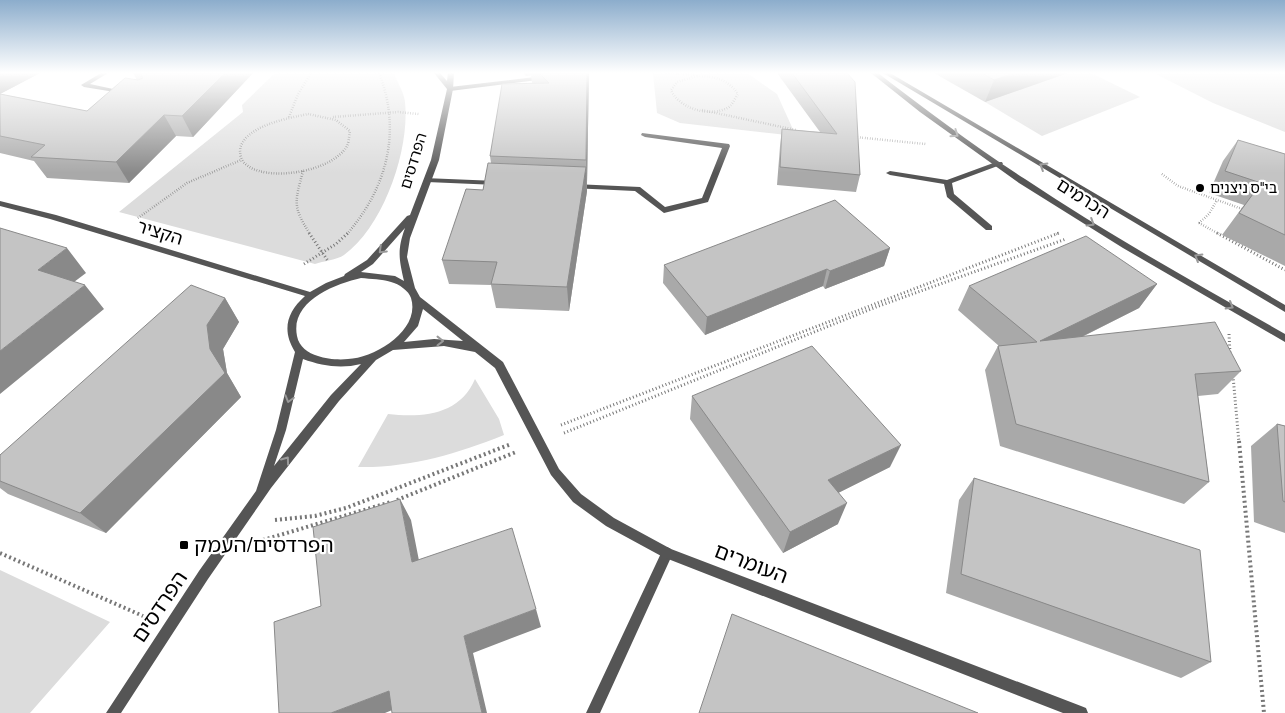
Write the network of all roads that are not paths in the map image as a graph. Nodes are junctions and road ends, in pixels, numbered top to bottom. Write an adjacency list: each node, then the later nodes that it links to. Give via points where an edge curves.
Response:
1 (446, 106): 7 (street, הפרדסים)
2 (915, 106): 5 (street, הכרמים, one-way to 5)
3 (942, 106): 18 (street, הכרמים, one-way to 3)
4 (645, 135): 10 (street, via 726,146 705,200 664,210 637,189)
5 (999, 164): 8 (street); 19 (street, הכרמים, one-way to 19, via 1089,222)
6 (890, 173): 8 (street)
7 (427, 180): 9 (street); 12 (street, הפרדסים)
8 (948, 182): 13 (street, via 950,195)
9 (507, 183)
10 (567, 186)
11 (0, 204): 16 (street, הקציר)
12 (414, 213): 14 (street, הפרדסים, one-way to 14, via 370,262); 15 (street, הפרדסים, via 403,258)
13 (989, 228)
14 (341, 280): 15 (street, via 381,275); 16 (street)
15 (410, 288): 17 (street)
16 (311, 295): 21 (street, via 298,309 291,325 292,340)
17 (418, 300): 20 (street, via 415,324); 22 (street, העומרים)
18 (1285, 309)
19 (1285, 338)
20 (394, 347): 22 (street, העומרים, one-way to 22, via 436,341 457,342); 23 (street)
21 (300, 351): 23 (street, via 331,364); 24 (street, הפרדסים, one-way to 24, via 283,421)
22 (485, 352): 25 (street, העומרים, via 498,365 555,472 577,498 610,522)
23 (372, 358): 24 (street, הפרדסים, one-way to 23, via 320,415)
24 (257, 499): 26 (street, הפרדסים)
25 (667, 553): 27 (street); 28 (street, העומרים)
26 (113, 713)
27 (594, 713)
28 (1081, 713)

